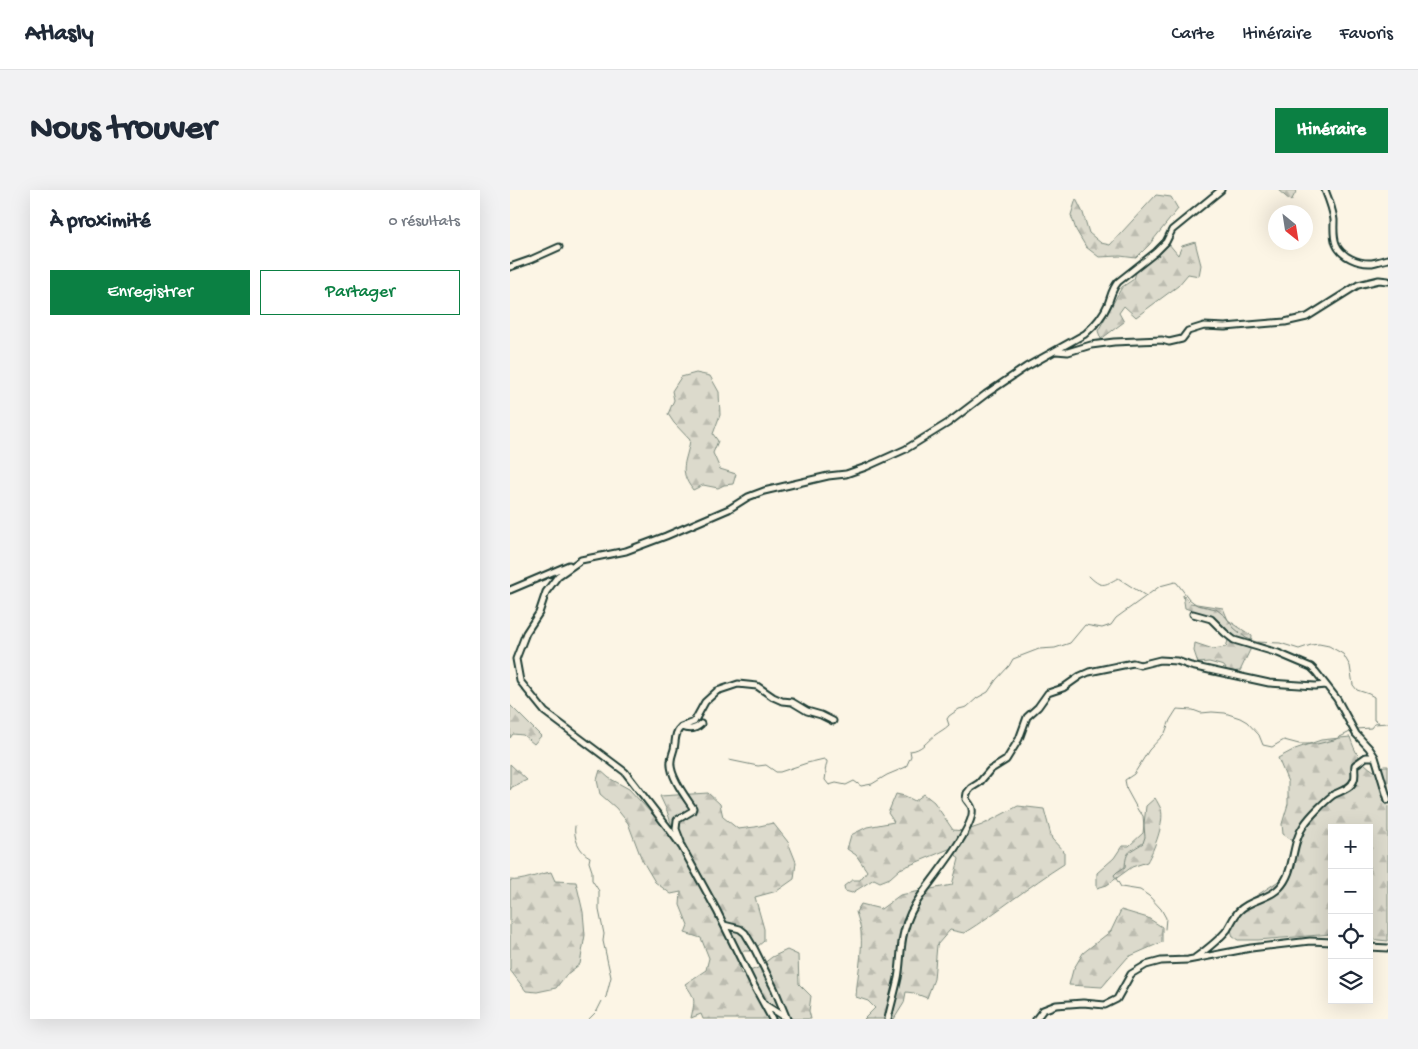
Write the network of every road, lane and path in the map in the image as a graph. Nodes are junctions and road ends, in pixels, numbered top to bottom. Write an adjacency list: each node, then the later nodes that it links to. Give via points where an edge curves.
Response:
1 (1221, 190): 7 (street, via 1172,230 1156,252 1118,282 1107,306 1085,334)
2 (1325, 190): 4 (street, via 1334,220 1336,245 1342,254 1363,262)
3 (559, 247): 5 (street)
4 (1388, 259)
5 (510, 267)
6 (1388, 281): 7 (street, via 1358,285 1307,317 1285,322 1204,326 1188,330 1182,338 1169,342 1114,342 1068,352)
7 (1054, 351): 8 (street, via 906,449 866,467 764,491 666,536 626,551)
8 (581, 560): 9 (street); 17 (street, via 558,576 546,592 516,659 520,681 545,712 625,772)
9 (510, 590)
10 (1193, 614): 11 (street, via 1211,618 1234,640 1311,667)
11 (1326, 685): 15 (street, via 1337,698 1356,734); 28 (street, via 1269,683 1177,661 1160,660 1089,672 1048,693 1027,717 1006,760 990,770 967,793 972,815 966,832 908,918)
12 (833, 721): 14 (street, via 792,702 773,698 757,686 738,684 720,689 704,702 694,722)
13 (701, 724): 14 (street, via 690,729)
14 (681, 727): 17 (street, via 670,762 678,786 692,808 677,820 676,829)
15 (1375, 757): 16 (street); 22 (street, via 1366,757 1355,765 1354,780 1350,785 1332,796 1302,827 1296,838 1288,874 1280,888 1239,911 1226,932)
16 (1388, 800)
17 (682, 847): 18 (street)
18 (724, 925): 23 (street, via 745,933); 24 (street)
19 (1328, 942): 22 (street, via 1251,948)
20 (1373, 947): 21 (street)
21 (1388, 948)
22 (1193, 960): 29 (street, via 1146,965 1131,974 1117,999 1105,1005 1056,1005 1043,1010)
23 (779, 1002): 25 (street); 27 (street)
24 (763, 1004): 25 (street); 26 (street)
25 (774, 1010): 26 (street); 27 (street)
26 (771, 1018)
27 (787, 1019)
28 (888, 1019)
29 (1036, 1019)

